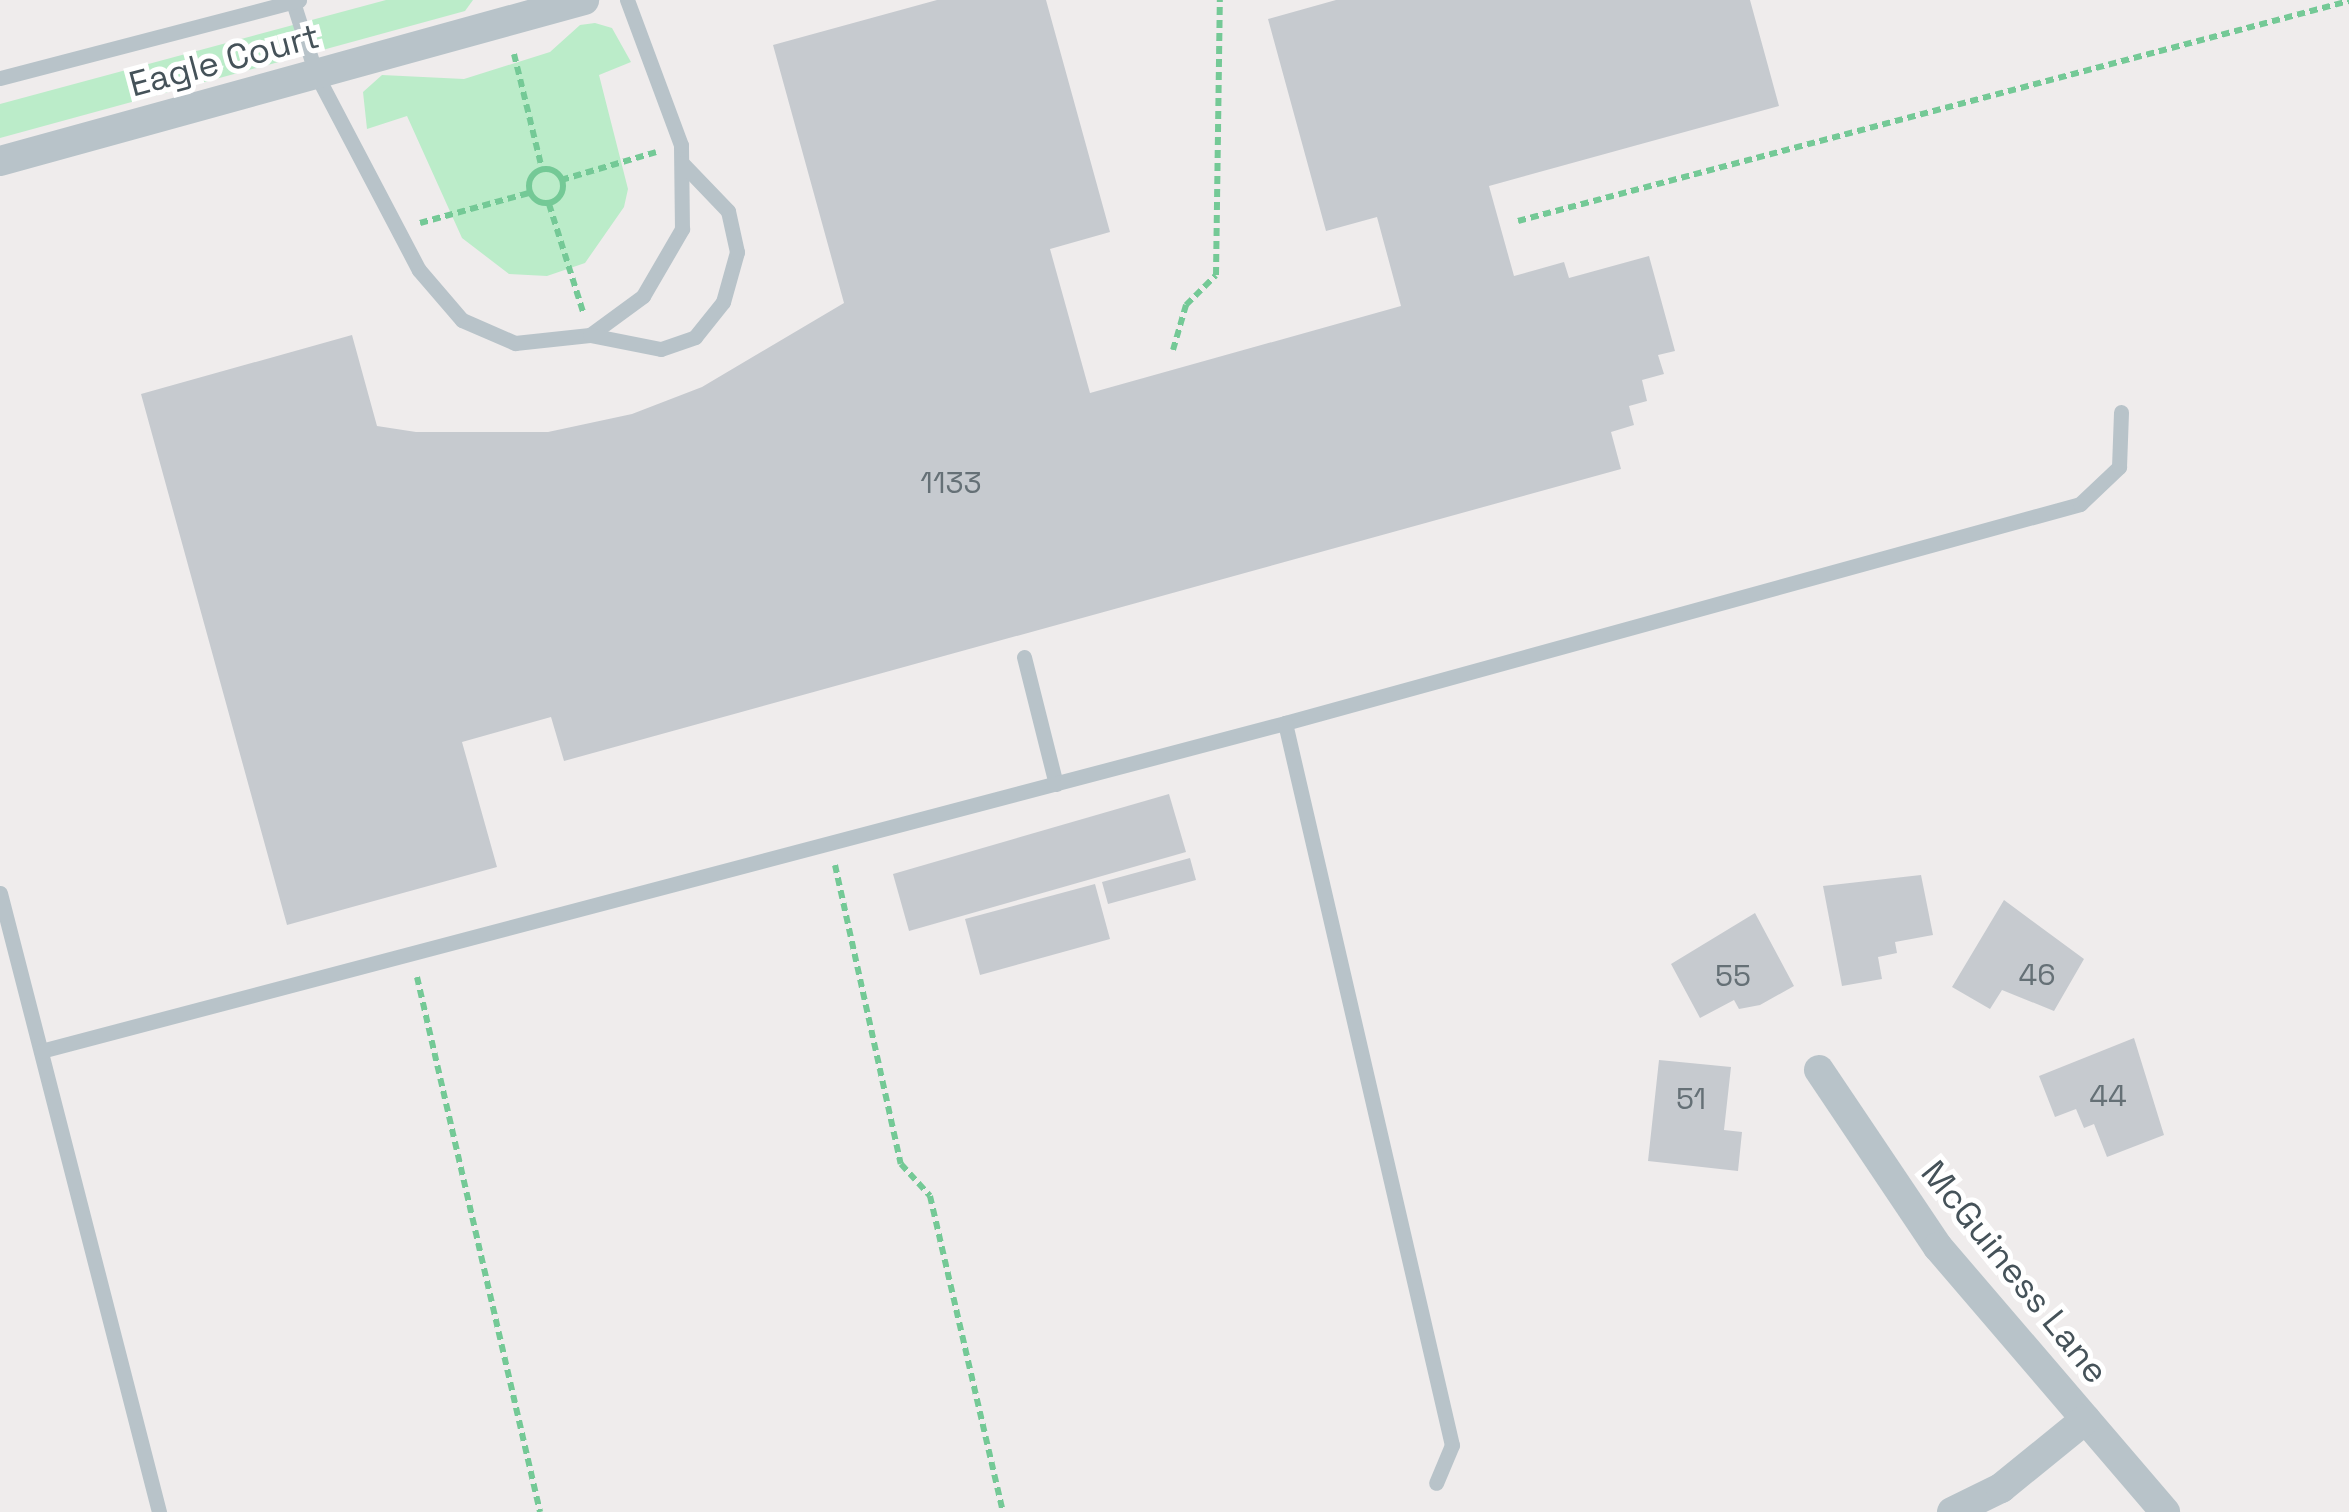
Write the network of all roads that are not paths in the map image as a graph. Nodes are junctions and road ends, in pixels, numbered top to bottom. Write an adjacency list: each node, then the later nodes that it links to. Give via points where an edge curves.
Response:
1 (584, 0): 4 (street, Eagle Court)
2 (628, 0): 7 (lane, via 682,145)
3 (296, 1): 4 (lane); 5 (lane)
4 (316, 74): 6 (street, Eagle Court); 8 (lane, via 394,230 462,320 516,344)
5 (0, 78)
6 (0, 160)
7 (682, 163): 8 (lane, via 682,229 643,296); 8 (lane, via 728,211 736,252 722,302 696,337 662,349)
8 (590, 335)
9 (2121, 412): 11 (lane, via 2119,467 2080,504)
10 (1024, 656): 12 (lane)
11 (1285, 724): 12 (lane); 17 (lane, via 1452,1446)
12 (1056, 784): 14 (lane)
13 (0, 892): 14 (lane)
14 (41, 1052): 18 (lane)
15 (1819, 1070): 16 (street, McGuiness Lane, via 1938,1247)
16 (2086, 1419): 19 (street, via 2002,1488); 20 (street, McGuiness Lane)
17 (1436, 1483)
18 (159, 1512)
19 (1952, 1512)
20 (2165, 1512)

